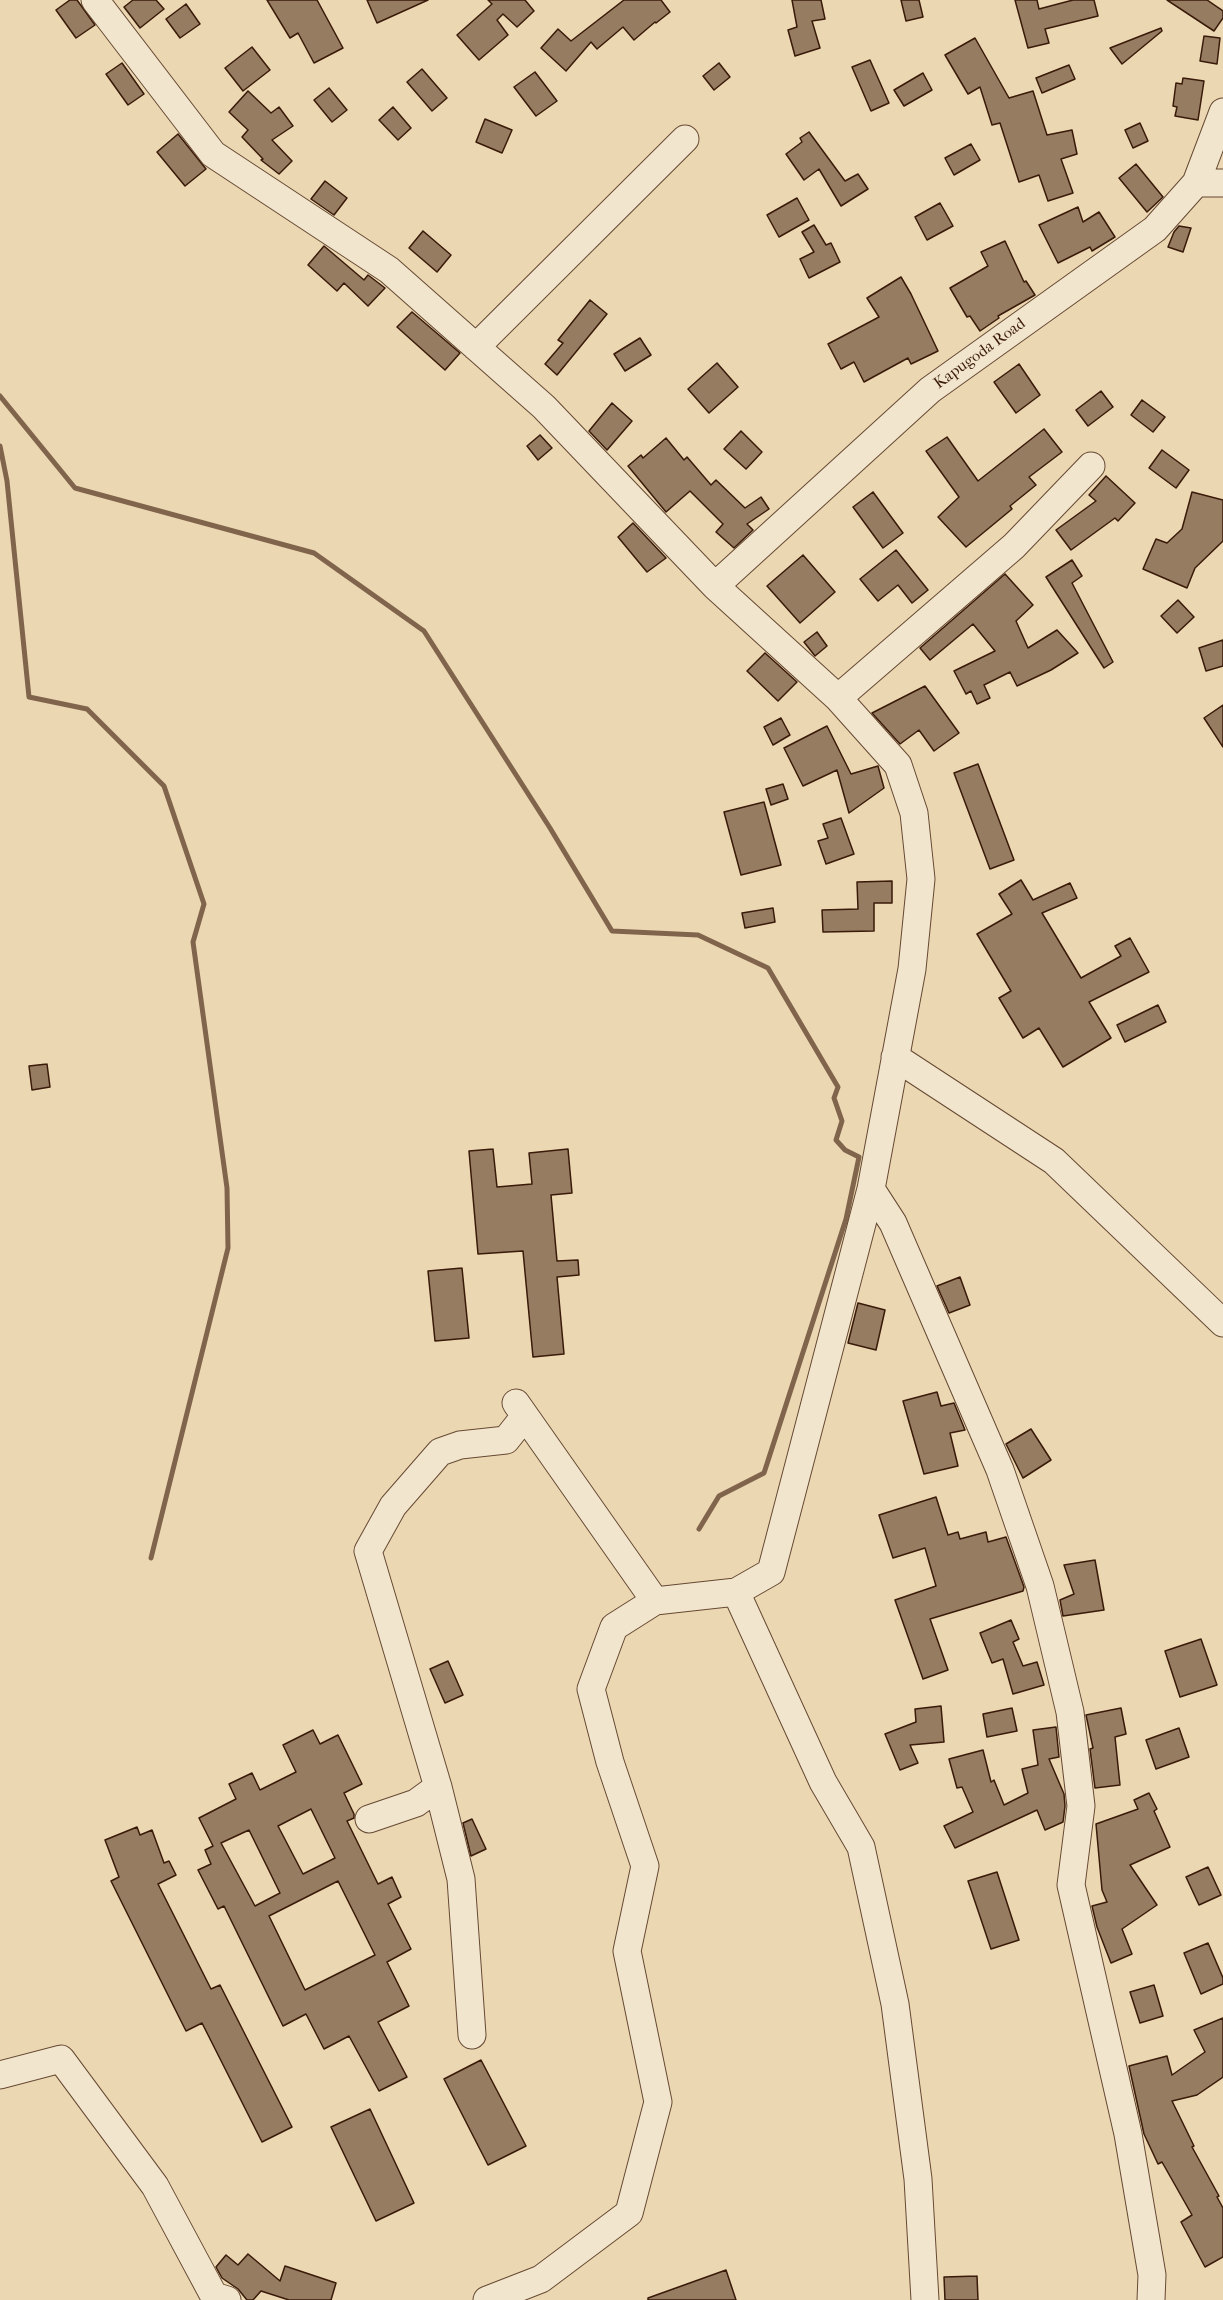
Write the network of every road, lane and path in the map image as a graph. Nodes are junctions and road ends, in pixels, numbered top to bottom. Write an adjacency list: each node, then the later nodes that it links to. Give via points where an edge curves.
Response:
1 (95, 0): 6 (street, via 213,154 389,270)
2 (1223, 112): 4 (street, Kapugoda Road)
3 (685, 139): 6 (street)
4 (1196, 183): 5 (street); 8 (street, Kapugoda Road, via 1155,229 930,390)
5 (1223, 183)
6 (476, 347): 8 (street, via 544,407)
7 (1091, 466): 9 (street, via 1014,546)
8 (715, 586): 9 (street)
9 (838, 698): 10 (street, via 898,765 914,813 921,879 912,969)
10 (895, 1057): 11 (street); 12 (street, via 1054,1161)
11 (871, 1189): 13 (street, via 771,1572); 23 (street, via 892,1222 1000,1470 1040,1586 1070,1712 1081,1806 1071,1885 1128,2134 1152,2275)
12 (1223, 1323)
13 (736, 1592): 14 (street); 22 (street, via 823,1782 861,1846 895,2004 918,2178)
14 (655, 1601): 15 (street, via 520,1409 507,1440 460,1445 440,1452 393,1506 368,1551); 19 (street, via 614,1627 591,1689 610,1762 645,1866 627,1951 658,2102 628,2212)
15 (438, 1787): 16 (street, via 416,1803); 17 (street, via 461,1879)
16 (369, 1819)
17 (472, 2036)
18 (0, 2075): 20 (street, via 61,2060 155,2186 214,2296)
19 (542, 2290): 21 (street)
20 (227, 2300)
21 (488, 2300)
22 (925, 2300)
23 (1151, 2300)

